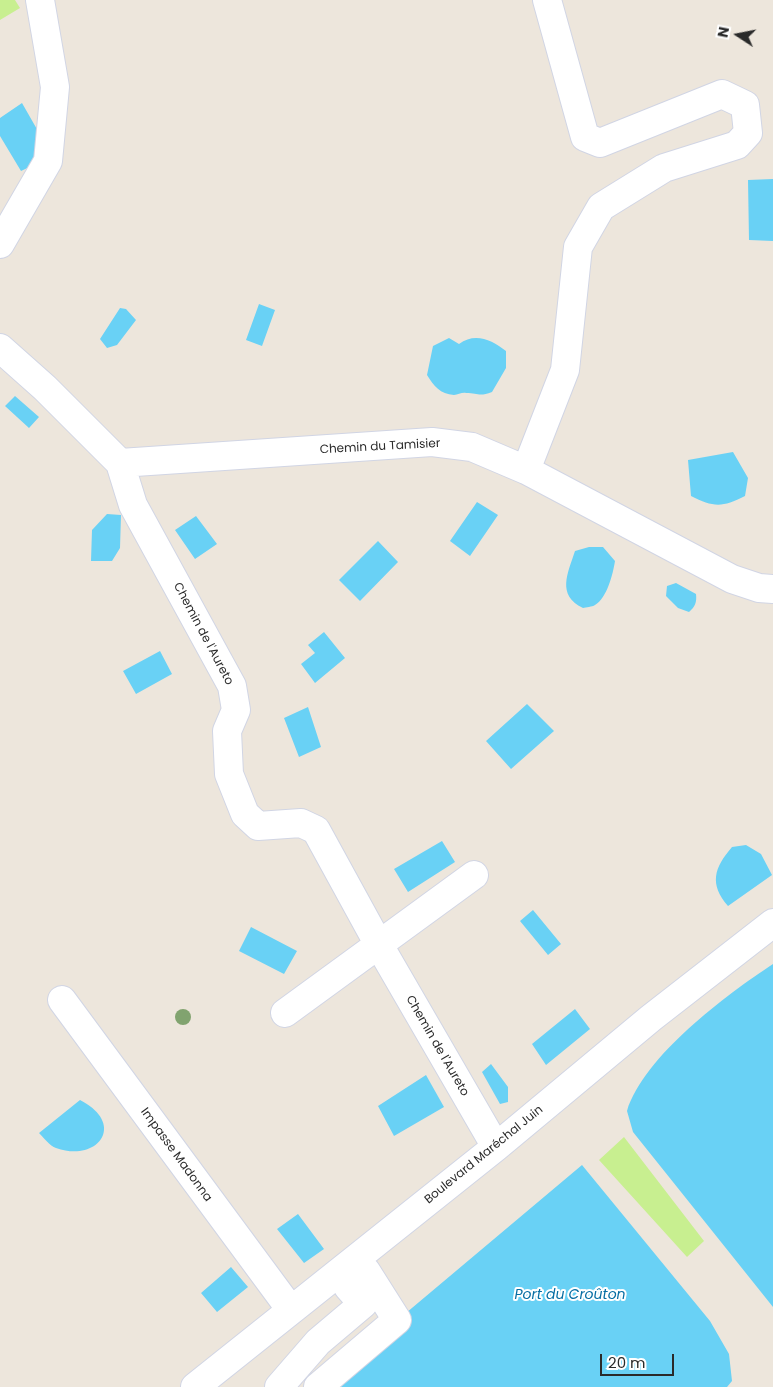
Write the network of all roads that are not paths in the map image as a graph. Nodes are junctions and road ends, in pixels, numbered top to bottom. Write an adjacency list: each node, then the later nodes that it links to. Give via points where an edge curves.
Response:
1 (40, 0): 3 (street, via 55,87 48,161)
2 (547, 0): 6 (street, via 585,137 600,143 722,94 746,104 748,133 737,145 664,168 601,207 578,248 565,370)
3 (0, 244)
4 (0, 348): 5 (street)
5 (120, 463): 6 (street, Chemin du Tamisier, via 432,442 472,447); 10 (street, Chemin de l'Aureto, via 133,505 232,686 236,710 227,732 229,774 244,814 258,826 302,824 316,830)
6 (526, 470): 7 (street, Chemin du Tamisier, via 732,579 758,588)
7 (773, 589)
8 (474, 875): 10 (street)
9 (773, 923): 13 (street, Boulevard Maréchal Juin, via 658,1012)
10 (379, 945): 12 (street); 13 (street, Chemin de l'Aureto)
11 (62, 1000): 14 (street, Impasse Madonna)
12 (285, 1014)
13 (496, 1147): 14 (street, Boulevard Maréchal Juin)
14 (291, 1310): 15 (street, Boulevard Maréchal Juin)
15 (195, 1387)
16 (279, 1387): 17 (street, via 318,1342 363,1304 348,1287 366,1271 397,1320)
17 (318, 1387)

